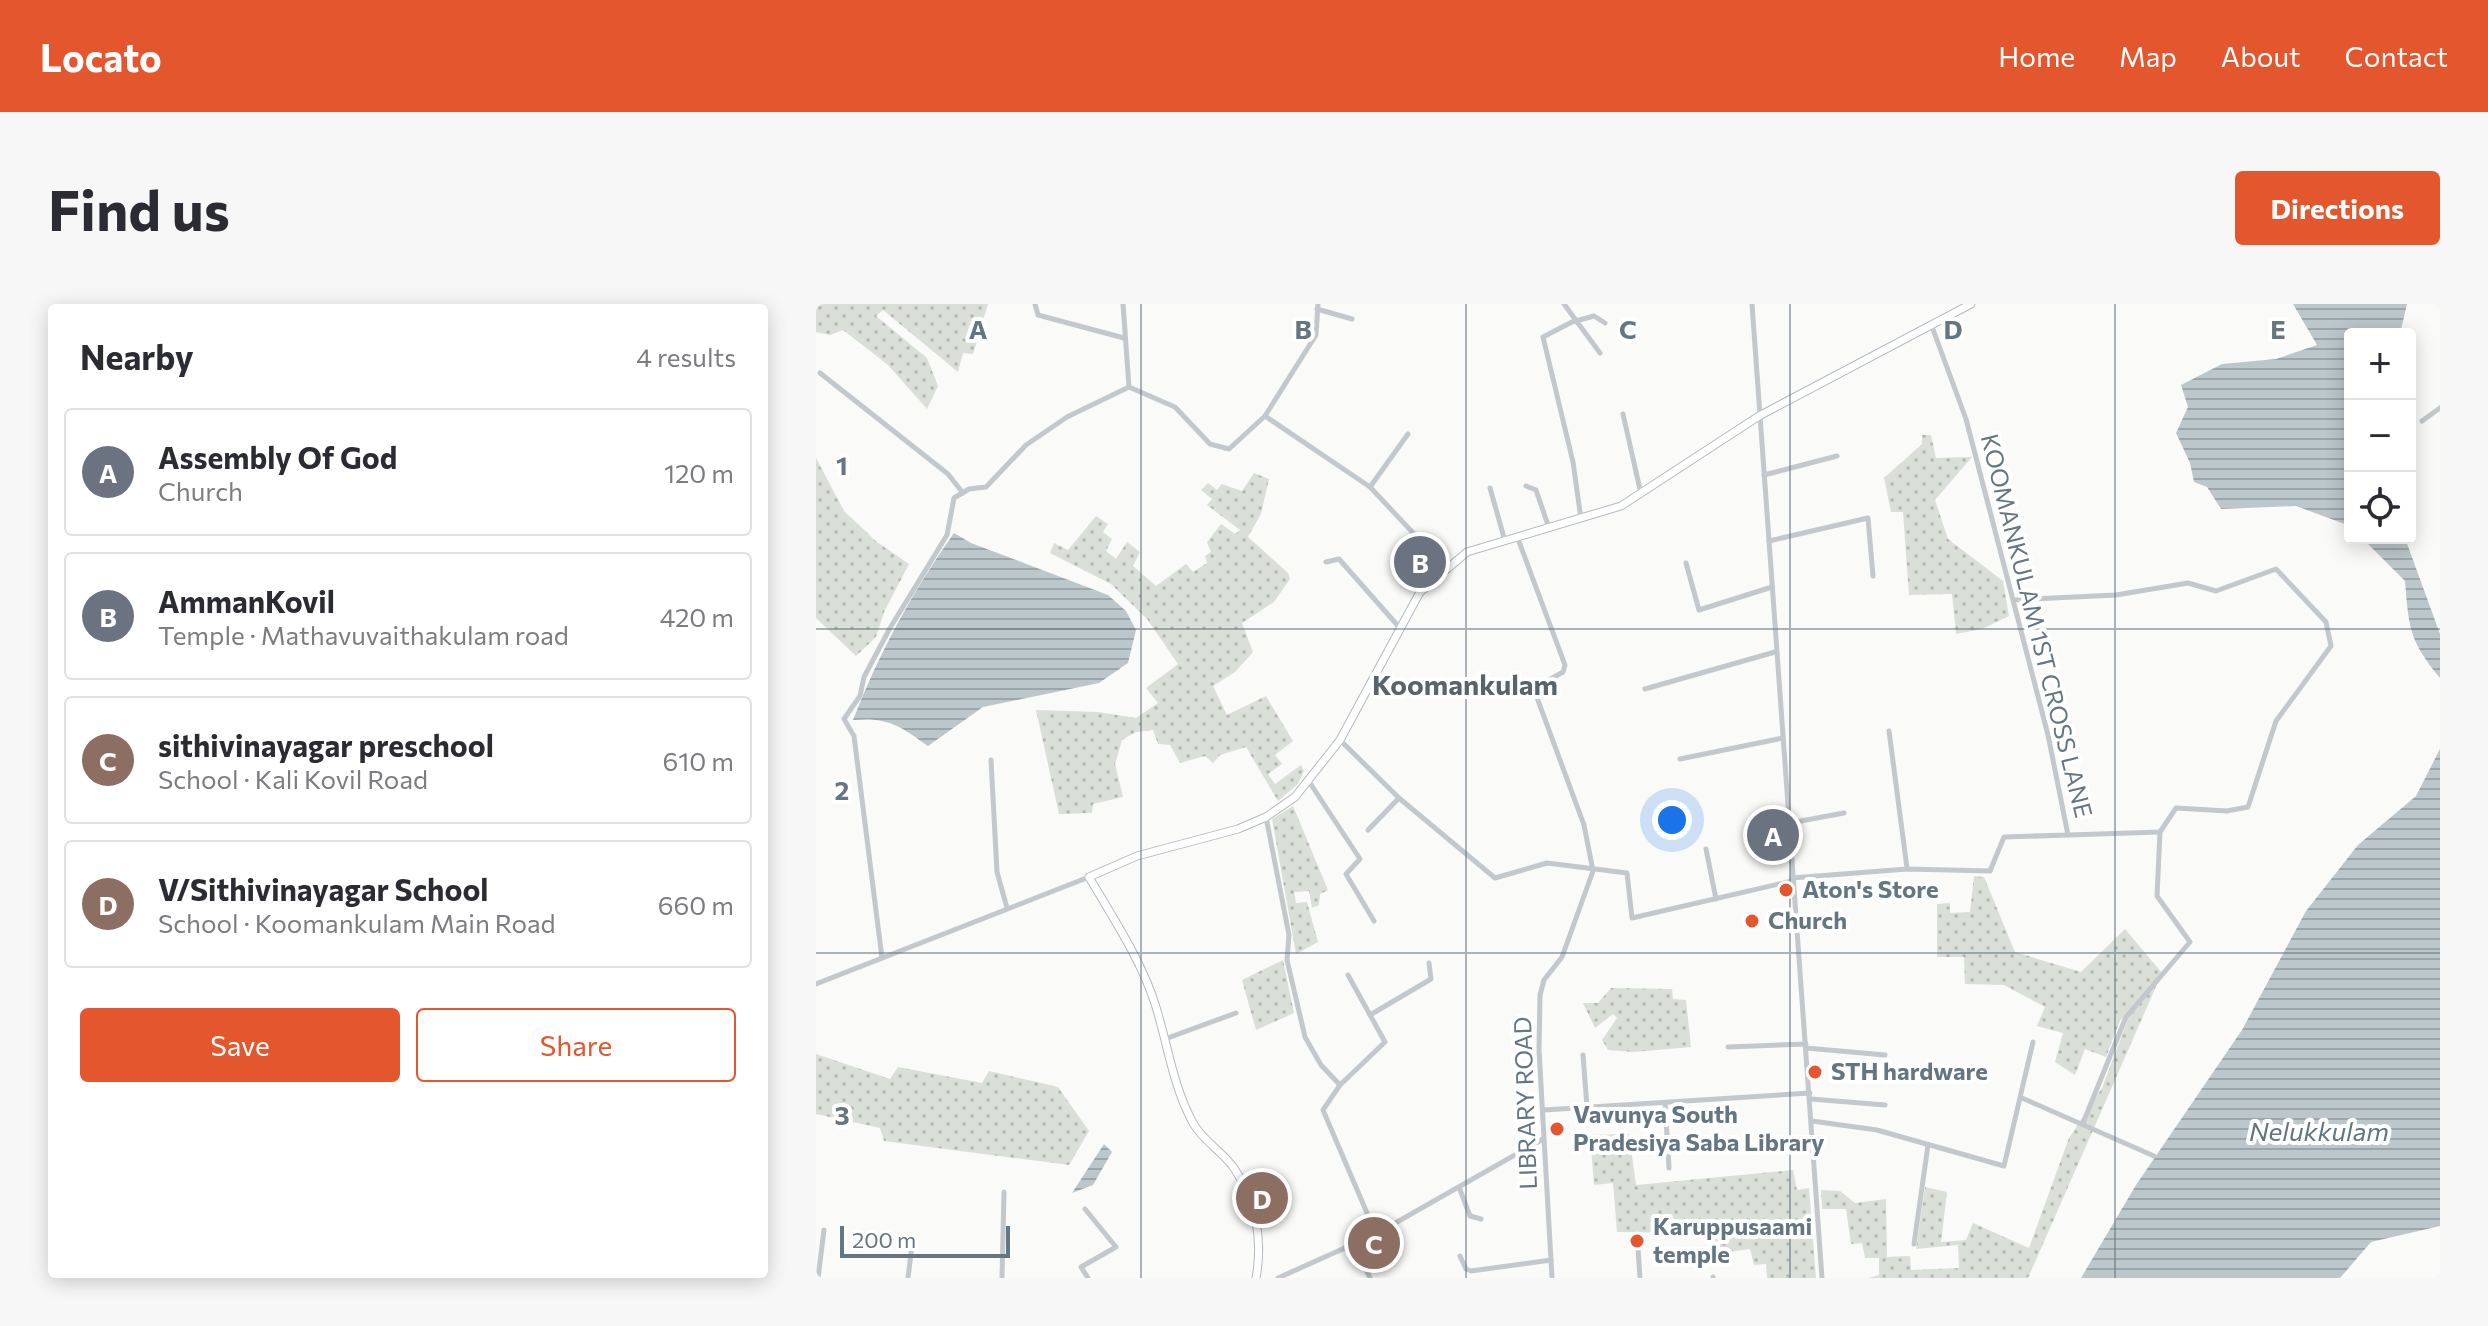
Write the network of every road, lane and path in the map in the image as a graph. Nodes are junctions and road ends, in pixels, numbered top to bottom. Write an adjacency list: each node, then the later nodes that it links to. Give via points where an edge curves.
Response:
1 (1035, 304): 11 (street, via 1038,315)
2 (1123, 304): 11 (street)
3 (1564, 304): 8 (street)
4 (1752, 304): 18 (street)
5 (1971, 304): 10 (street)
6 (1317, 306): 7 (street); 17 (street, via 1316,335)
7 (1352, 319)
8 (1577, 322): 9 (street, via 1594,316); 12 (street); 28 (street, via 1543,337)
9 (1605, 323)
10 (1931, 324): 18 (street); 38 (street, KOOMANKULAM 1ST CROSS LANE, via 1966,419)
11 (1124, 338): 14 (street)
12 (1600, 353)
13 (820, 373): 26 (street, via 948,474)
14 (1129, 387): 17 (street, via 1175,407 1210,444 1229,449); 26 (street, via 1067,417 1026,445 986,487)
15 (2440, 408): 19 (street)
16 (1623, 414): 27 (street)
17 (1265, 416): 24 (street)
18 (1759, 416): 22 (street); 27 (street)
19 (2422, 421)
20 (1408, 434): 24 (street)
21 (1837, 456): 22 (street)
22 (1764, 475): 31 (street)
23 (1526, 486): 29 (street, via 1536,490)
24 (1370, 487): 35 (street)
25 (1490, 488): 32 (street)
26 (963, 493): 63 (street, via 954,498 947,535 890,628 844,719 854,736)
27 (1641, 494): 28 (street)
28 (1581, 519): 29 (street)
29 (1549, 530): 30 (street)
30 (1518, 539): 32 (street); 57 (street, via 1565,665 1563,672 1540,685 1536,695 1584,825)
31 (1769, 541): 36 (street, via 1868,518); 37 (street)
32 (1505, 542): 35 (street, via 1467,552)
33 (1326, 562): 39 (street, via 1339,559)
34 (1686, 563): 37 (street, via 1699,610)
35 (1447, 569): 39 (street, via 1420,592)
36 (1873, 576)
37 (1772, 587): 40 (street)
38 (2014, 600): 53 (street, via 2116,595 2188,583 2216,591 2276,569 2326,622 2331,646 2276,721 2253,801 2227,811 2176,808); 54 (street, KOOMANKULAM 1ST CROSS LANE)
39 (1399, 627): 44 (street)
40 (1775, 652): 41 (street); 43 (street)
41 (1645, 689)
42 (1889, 731): 56 (street)
43 (1783, 738): 45 (street); 51 (street)
44 (1340, 740): 47 (street); 48 (street)
45 (1680, 759)
46 (991, 760): 61 (street, via 997,872)
47 (1308, 780): 50 (street, via 1295,797); 62 (street, via 1360,859 1346,874)
48 (1399, 798): 52 (street); 57 (street, via 1495,878 1547,863)
49 (1844, 813): 51 (street)
50 (1266, 817): 58 (street, via 1204,840 1137,856); 75 (street, via 1289,935 1287,960 1305,1037)
51 (1790, 823): 59 (street)
52 (1368, 830)
53 (2160, 832): 54 (street); 83 (street, via 2157,896 2190,942 2126,1017)
54 (2068, 835): 56 (street, KOOMANKULAM 1ST CROSS LANE, via 2004,837 1990,871)
55 (1706, 849): 60 (street)
56 (1907, 869): 59 (street, KOOMANKULAM 1ST CROSS LANE)
57 (1593, 871): 60 (street, KOOMANKULAM 1ST CROSS LANE, via 1627,873 1632,918); 81 (street, LIBRARY ROAD, via 1562,957 1544,980 1540,995)
58 (1089, 877): 61 (street); 69 (street, via 1156,1006)
59 (1792, 879): 60 (street, KOOMANKULAM 1ST CROSS LANE); 71 (street)
60 (1716, 899)
61 (1007, 908): 63 (street)
62 (1374, 921)
63 (882, 958): 66 (street)
64 (1429, 963): 68 (street, via 1431,979)
65 (1348, 975): 68 (street)
66 (816, 984)
67 (1236, 1013): 69 (street)
68 (1370, 1015): 75 (street, via 1385,1042)
69 (1163, 1040): 106 (street, via 1193,1125 1234,1168 1253,1213 1260,1238)
70 (2033, 1042): 77 (street)
71 (1806, 1046): 72 (street); 74 (street); 76 (street)
72 (1728, 1047)
73 (1583, 1055): 80 (street)
74 (1885, 1055)
75 (1340, 1085): 95 (street, via 1323,1110)
76 (1810, 1096): 78 (street); 79 (street); 82 (street)
77 (2022, 1098): 83 (street); 86 (street, via 2004,1166)
78 (1665, 1103): 80 (street); 89 (street)
79 (1885, 1105)
80 (1587, 1107): 81 (street)
81 (1544, 1110): 84 (street, LIBRARY ROAD)
82 (1812, 1121): 85 (street); 86 (street, via 1877,1130)
83 (2083, 1123): 88 (street)
84 (1543, 1139): 90 (street); 101 (street, LIBRARY ROAD)
85 (1813, 1143): 87 (street); 111 (street)
86 (1928, 1145): 98 (street)
87 (1719, 1151)
88 (2154, 1156)
89 (1669, 1168)
90 (1459, 1187): 93 (street, via 1470,1216); 95 (street)
91 (1004, 1192): 104 (street)
92 (1085, 1209): 105 (street, via 1116,1247 1081,1267)
93 (1481, 1219)
94 (824, 1230): 102 (street)
95 (1376, 1234): 97 (street)
96 (913, 1237): 103 (street)
97 (1354, 1244): 107 (street); 108 (street)
98 (1914, 1244)
99 (1638, 1248): 110 (street)
100 (1460, 1256): 101 (street, via 1471,1271)
101 (1551, 1260): 109 (street, LIBRARY ROAD)
102 (818, 1278)
103 (908, 1278)
104 (1002, 1278)
105 (1088, 1278)
106 (1256, 1278)
107 (1278, 1278)
108 (1370, 1278)
109 (1552, 1278)
110 (1640, 1278)
111 (1822, 1278)

